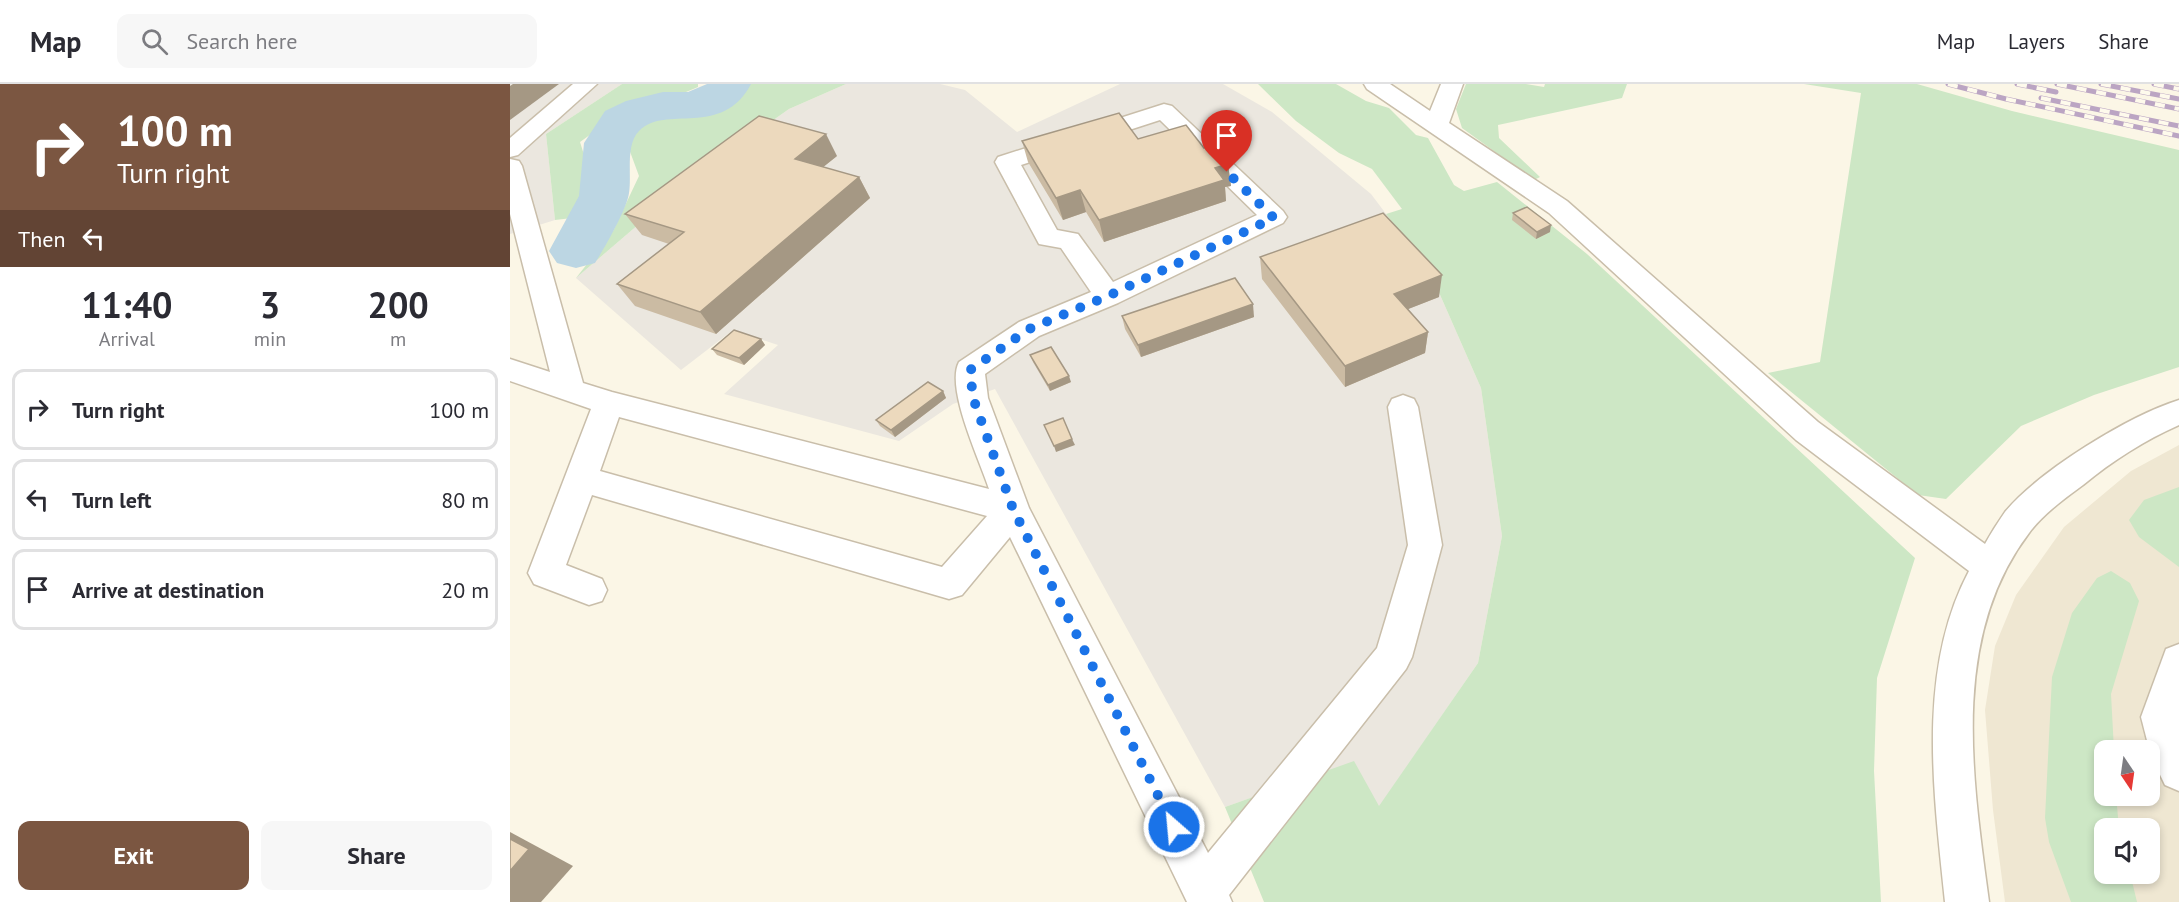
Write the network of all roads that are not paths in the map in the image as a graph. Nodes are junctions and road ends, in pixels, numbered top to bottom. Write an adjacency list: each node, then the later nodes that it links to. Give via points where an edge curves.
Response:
1 (586, 84): 6 (street)
2 (1355, 84): 5 (street)
3 (1375, 84): 5 (street)
4 (1452, 84): 5 (street)
5 (1436, 126): 16 (street, via 1558,207 1807,431)
6 (510, 150)
7 (510, 166): 10 (street)
8 (1108, 296): 8 (street, via 1274,218 1164,111 1007,162 1048,238 1069,240); 15 (street, via 1029,329 970,370 973,398)
9 (510, 370): 10 (street)
10 (570, 391): 11 (street)
11 (609, 403): 14 (street); 15 (street)
12 (1403, 407): 20 (street, via 1425,545 1393,657)
13 (2179, 412): 16 (street, via 2100,454 2057,487 2020,519)
14 (581, 479): 15 (street, via 949,584); 17 (street, via 546,573)
15 (1013, 509): 20 (street)
16 (1988, 565): 21 (street, via 1960,652 1953,706 1953,764)
17 (589, 590)
18 (2179, 661): 19 (street, via 2160,717)
19 (2179, 771)
20 (1208, 896)
21 (1967, 902)

